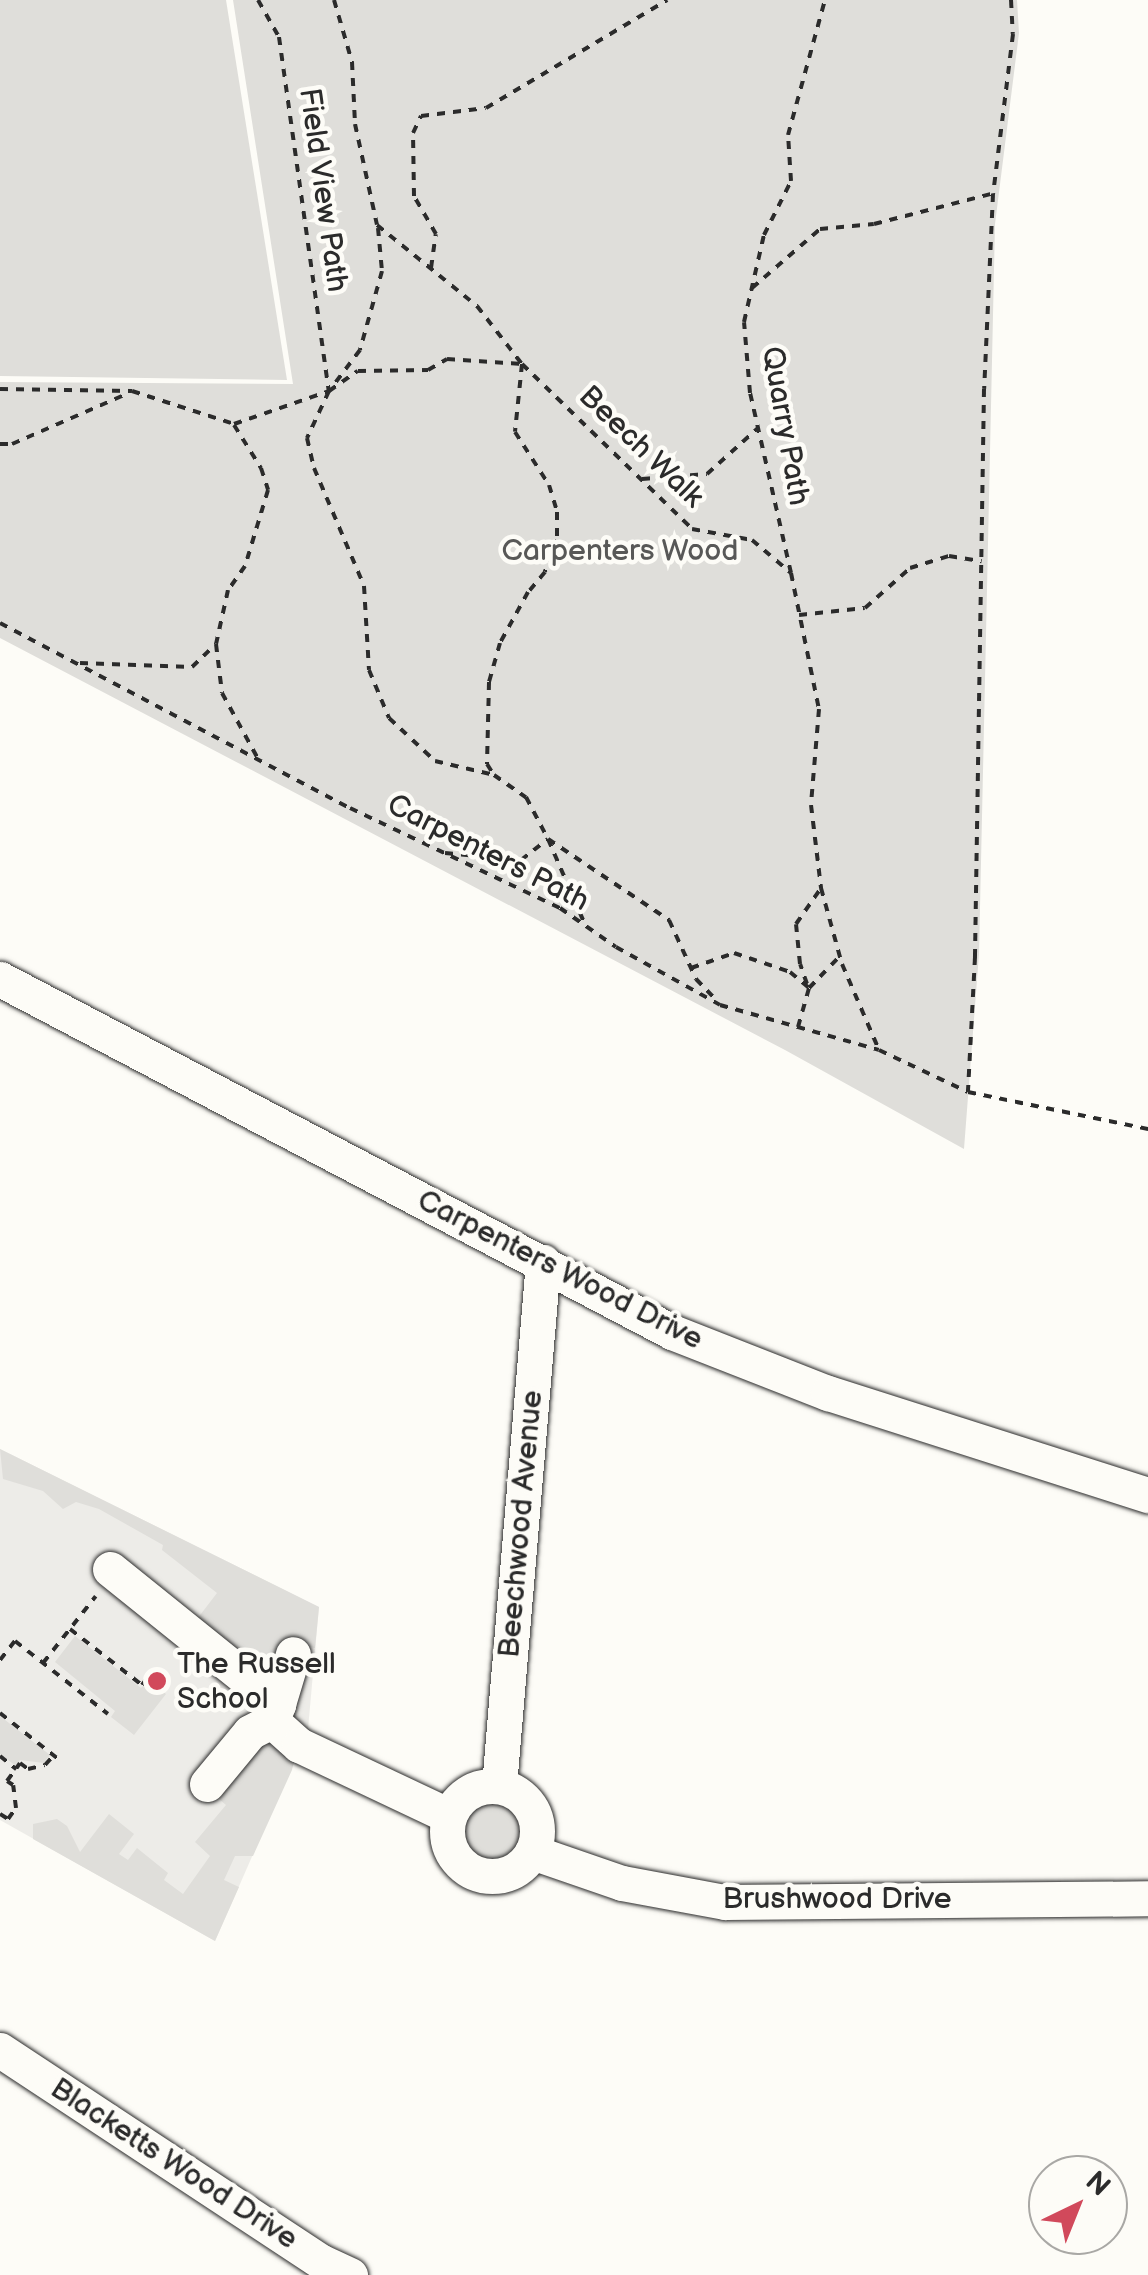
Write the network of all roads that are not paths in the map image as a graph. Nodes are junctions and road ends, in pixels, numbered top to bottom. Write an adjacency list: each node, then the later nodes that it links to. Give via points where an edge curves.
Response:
1 (0, 979): 2 (street, Carpenters Wood Drive)
2 (543, 1262): 3 (street, Carpenters Wood Drive, via 672,1332 828,1393); 8 (street, Beechwood Avenue)
3 (1148, 1495)
4 (112, 1571): 6 (street)
5 (293, 1654): 6 (street)
6 (275, 1713): 7 (street); 9 (street, via 299,1746)
7 (207, 1784)
8 (499, 1786): 9 (street, via 464,1796); 10 (street, via 533,1812)
9 (450, 1816): 10 (street, via 449,1846 468,1869 482,1875 511,1872)
10 (532, 1852): 11 (street, Brushwood Drive, via 622,1883 725,1902)
11 (1148, 1898)
12 (0, 2050): 13 (street, Blacketts Wood Drive)
13 (350, 2275)

